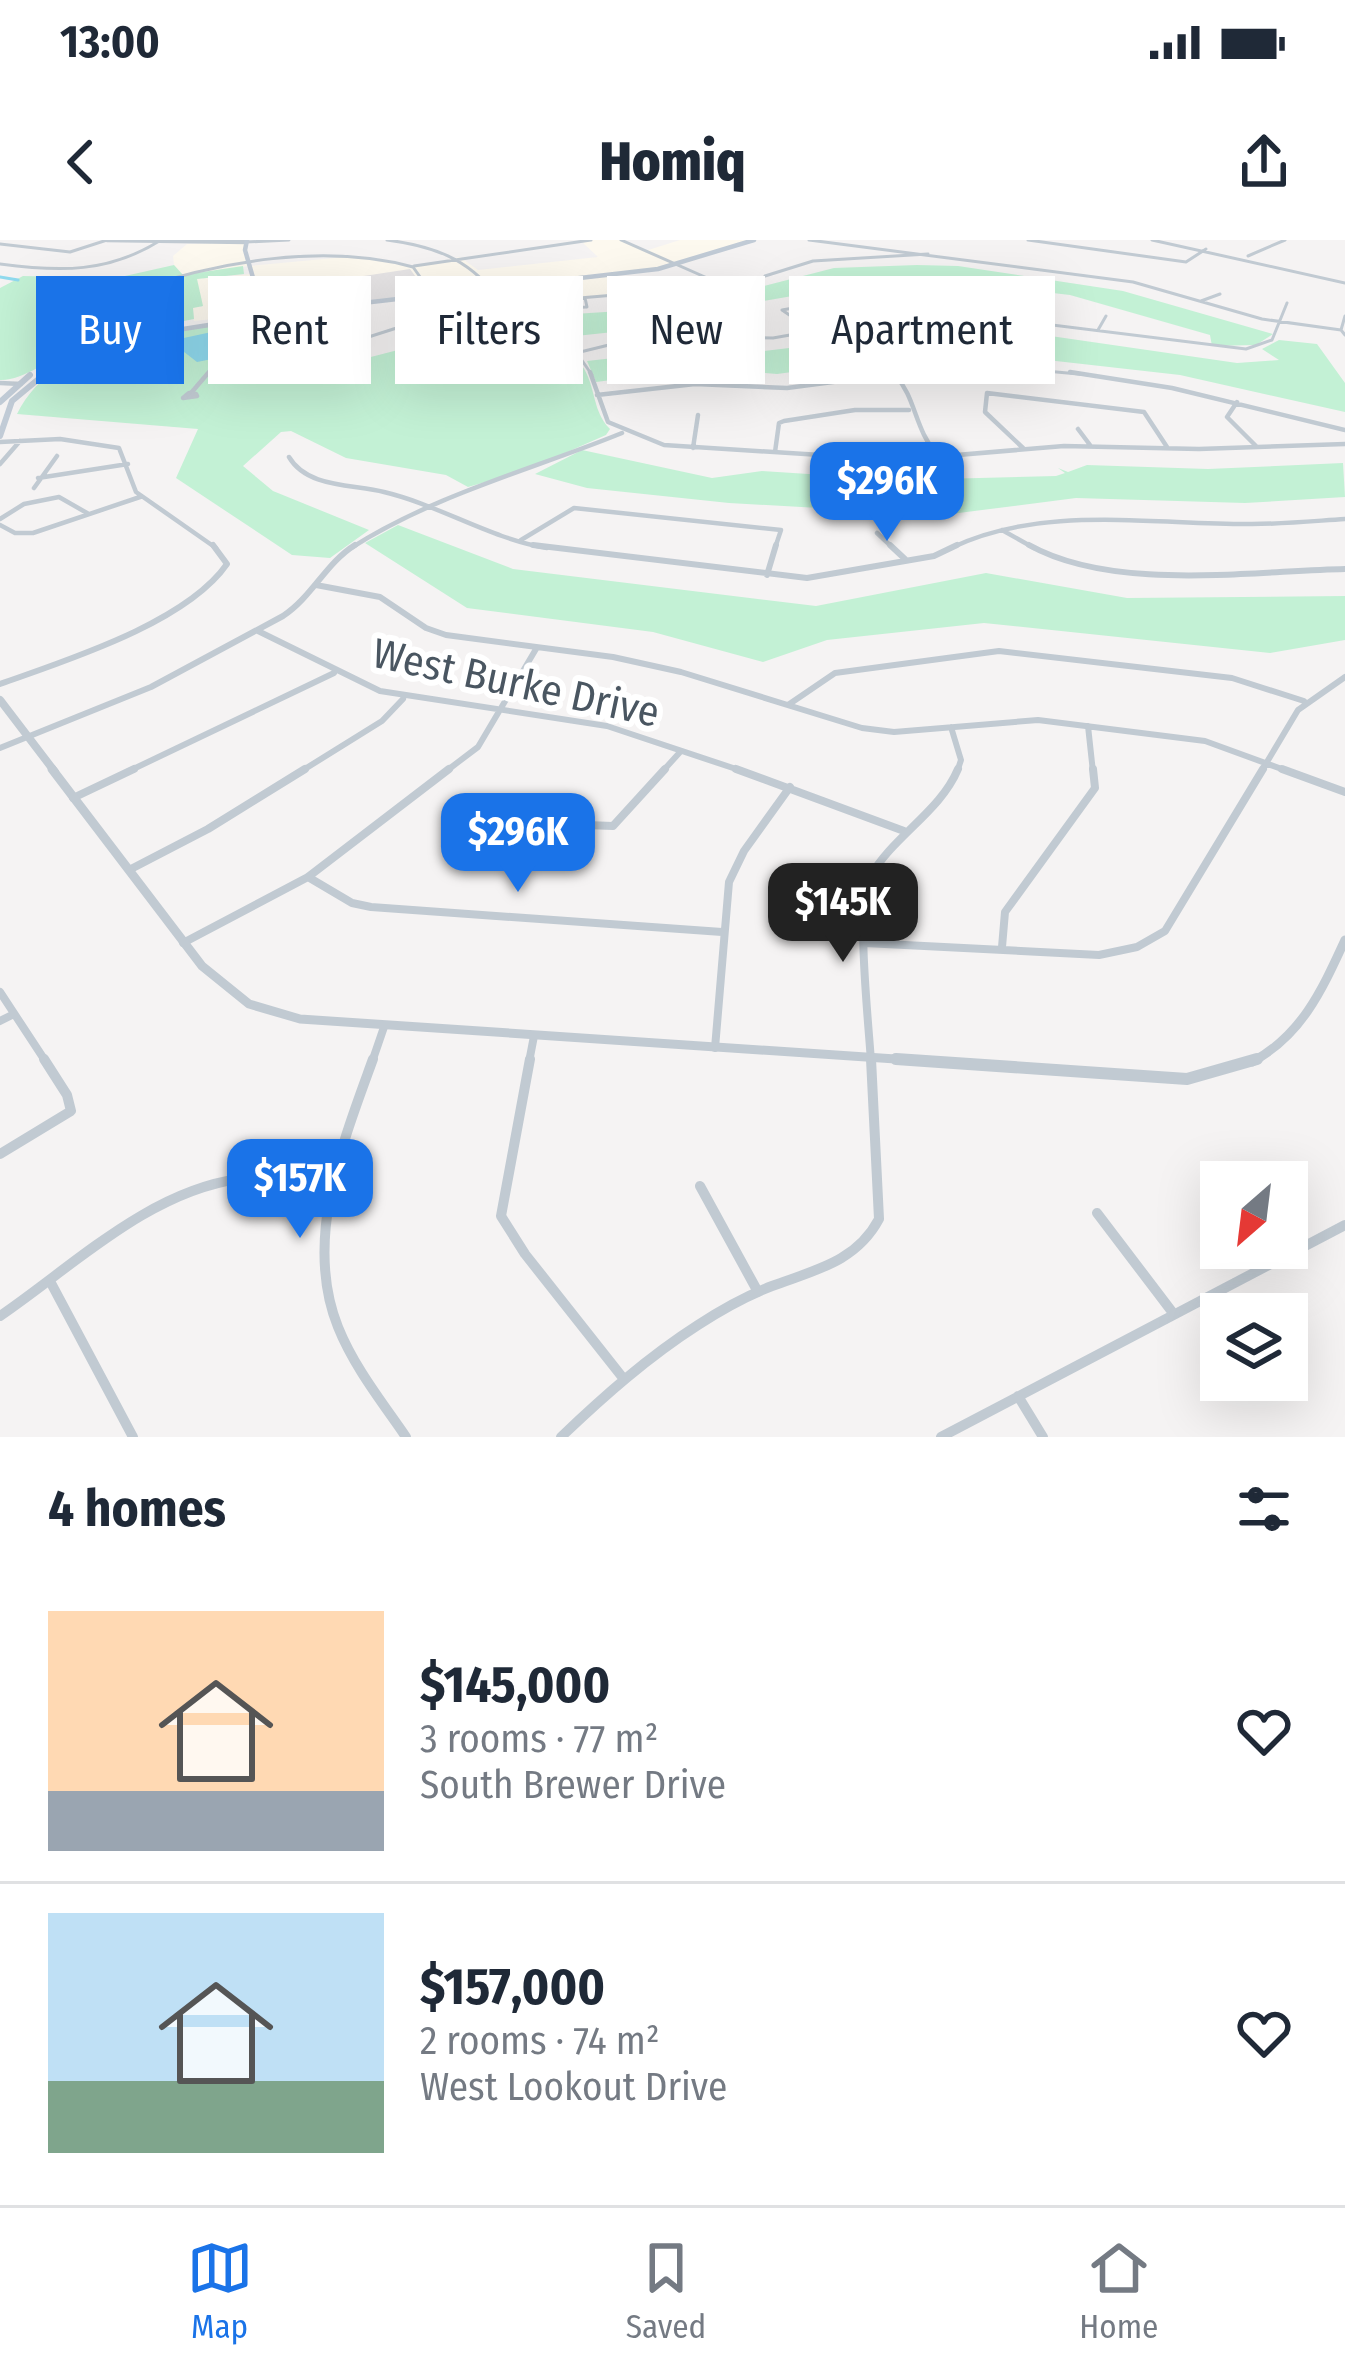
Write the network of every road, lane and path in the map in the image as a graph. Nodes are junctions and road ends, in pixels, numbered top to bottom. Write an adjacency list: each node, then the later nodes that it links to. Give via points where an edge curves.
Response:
1 (107, 240): 13 (street); 15 (street, via 70,252)
2 (280, 240): 3 (street); 12 (street)
3 (289, 240)
4 (387, 240): 18 (street)
5 (591, 240): 18 (street)
6 (621, 240): 22 (street)
7 (754, 240): 22 (main road)
8 (809, 240): 17 (street)
9 (1028, 240): 16 (street, via 1186,262)
10 (1152, 240): 16 (street)
11 (1285, 240): 19 (street)
12 (247, 241): 14 (street); 21 (main road)
13 (158, 242): 14 (street); 23 (street, via 117,266)
14 (211, 242)
15 (0, 244)
16 (1206, 249): 19 (street)
17 (929, 253): 31 (street, via 813,261); 36 (street, via 1133,282)
18 (460, 257): 24 (street); 29 (street)
19 (1246, 257): 33 (street)
20 (0, 264): 23 (street)
21 (250, 266): 24 (street, via 356,256); 26 (street); 27 (main road)
22 (678, 266): 30 (street); 32 (main road)
23 (19, 267): 25 (street)
24 (413, 267): 28 (street)
25 (0, 274)
26 (177, 276)
27 (253, 276)
28 (419, 276)
29 (479, 276)
30 (702, 276)
31 (765, 276)
32 (583, 278)
33 (1345, 283)
34 (1220, 295): 36 (street)
35 (607, 296): 38 (street, via 585,298)
36 (1200, 301): 42 (street)
37 (1287, 304): 42 (street)
38 (583, 307)
39 (1106, 316): 45 (street)
40 (1345, 316): 46 (street)
41 (208, 321): 53 (main road, via 112,339)
42 (1282, 322): 45 (street, via 1273,340 1246,349); 46 (street)
43 (1055, 324): 45 (street)
44 (208, 325): 54 (main road, via 125,339)
45 (1098, 330)
46 (1343, 332)
47 (789, 335): 48 (street, via 695,336)
48 (583, 351)
49 (583, 364): 58 (street)
50 (1055, 372): 60 (street)
51 (208, 373): 57 (street)
52 (0, 383): 53 (street)
53 (18, 383): 54 (street); 59 (main road)
54 (28, 384): 66 (main road, via 12,401)
55 (818, 384): 58 (street, via 695,384)
56 (903, 384): 61 (street)
57 (191, 393)
58 (597, 395): 65 (street, via 604,416)
59 (0, 402)
60 (1238, 402): 64 (street); 71 (street, via 1227,417)
61 (908, 410): 75 (street, via 779,424); 79 (street)
62 (698, 416): 72 (street)
63 (1078, 429): 70 (street)
64 (1345, 430)
65 (624, 433): 72 (street); 87 (street)
66 (0, 439): 67 (street)
67 (20, 440): 80 (street); 81 (street, via 104,443 123,451)
68 (1345, 443): 71 (street)
69 (851, 445): 78 (street)
70 (1091, 446): 73 (street); 74 (street)
71 (1256, 446): 74 (street)
72 (693, 448): 75 (street)
73 (1023, 448): 74 (street, via 985,412 987,393 1144,412); 79 (street)
74 (1168, 448)
75 (775, 452): 78 (street)
76 (57, 456): 82 (street)
77 (290, 457): 87 (street, via 323,482)
78 (850, 457): 79 (street)
79 (939, 458)
80 (0, 464)
81 (128, 464): 83 (street); 86 (street)
82 (48, 466): 83 (street); 84 (street)
83 (67, 474): 84 (street)
84 (38, 478): 85 (street)
85 (34, 488)
86 (141, 496): 88 (street); 102 (street, via 222,554 226,570 217,583 74,657)
87 (426, 506): 93 (street); 97 (street, via 347,549)
88 (88, 514): 90 (street, via 20,534); 90 (street, via 59,497 24,504)
89 (1345, 519): 91 (street, via 1096,520)
90 (0, 522)
91 (1002, 530): 94 (street); 95 (street, via 1030,551 1128,572)
92 (877, 533): 94 (street)
93 (520, 541): 96 (street); 96 (street, via 574,508 782,530)
94 (907, 561): 96 (street, via 835,576)
95 (1345, 568)
96 (767, 575)
97 (316, 585): 98 (street); 99 (street, via 380,597 446,635)
98 (257, 631): 100 (street, West Burke Drive); 110 (street, via 151,687)
99 (536, 649): 105 (street, via 636,662); 107 (street)
100 (335, 672): 103 (street, West Burke Drive); 116 (street)
101 (1345, 677): 106 (street)
102 (0, 684)
103 (404, 698): 107 (street, West Burke Drive); 119 (street, via 382,721)
104 (0, 700): 110 (street)
105 (787, 705): 106 (street, via 835,674 999,651 1232,678); 109 (street, via 894,732)
106 (1301, 706): 113 (street)
107 (503, 709): 112 (street, West Burke Drive, via 607,726); 120 (street, via 478,748)
108 (1088, 726): 109 (street, via 1018,720); 113 (street, via 1204,741); 125 (street, via 1095,788 1005,912)
109 (951, 728): 118 (street, via 962,760 955,776)
110 (28, 737): 111 (street); 116 (street)
111 (0, 748)
112 (681, 751): 114 (street, West Burke Drive); 117 (street, via 613,826)
113 (1269, 763): 115 (street); 125 (street, via 1165,931 1099,955)
114 (790, 787): 118 (street, West Burke Drive); 121 (street, via 729,882)
115 (1345, 792)
116 (73, 797): 119 (street)
117 (533, 823)
118 (904, 832): 124 (street, via 867,881)
119 (129, 870): 123 (street)
120 (308, 877): 121 (street, via 371,907); 123 (street)
121 (722, 932): 133 (street)
122 (1345, 940): 126 (street)
123 (183, 943): 131 (street, via 249,1004 300,1019)
124 (865, 943): 125 (street); 134 (street)
125 (1002, 947)
126 (1332, 968): 127 (street); 134 (street, via 1302,1026 1280,1048 1204,1077)
127 (1345, 974)
128 (0, 992): 129 (street)
129 (14, 1014): 130 (street); 135 (street, via 71,1111)
130 (0, 1021)
131 (384, 1027): 132 (street); 136 (street)
132 (533, 1036): 133 (street); 144 (street, via 501,1216)
133 (715, 1049): 134 (street)
134 (870, 1060): 141 (street, via 880,1219 873,1237 857,1254)
135 (0, 1154)
136 (332, 1182): 140 (street, via 232,1180 194,1193); 147 (street, via 323,1240 332,1310)
137 (700, 1186): 141 (street)
138 (1097, 1214): 142 (street)
139 (1345, 1225): 142 (street)
140 (51, 1283): 143 (street); 146 (street)
141 (758, 1292): 144 (street, via 682,1331)
142 (1173, 1313): 145 (street)
143 (0, 1316)
144 (623, 1378): 148 (street)
145 (1018, 1396): 149 (street); 150 (street)
146 (134, 1437)
147 (406, 1437)
148 (561, 1437)
149 (941, 1437)
150 (1043, 1437)

